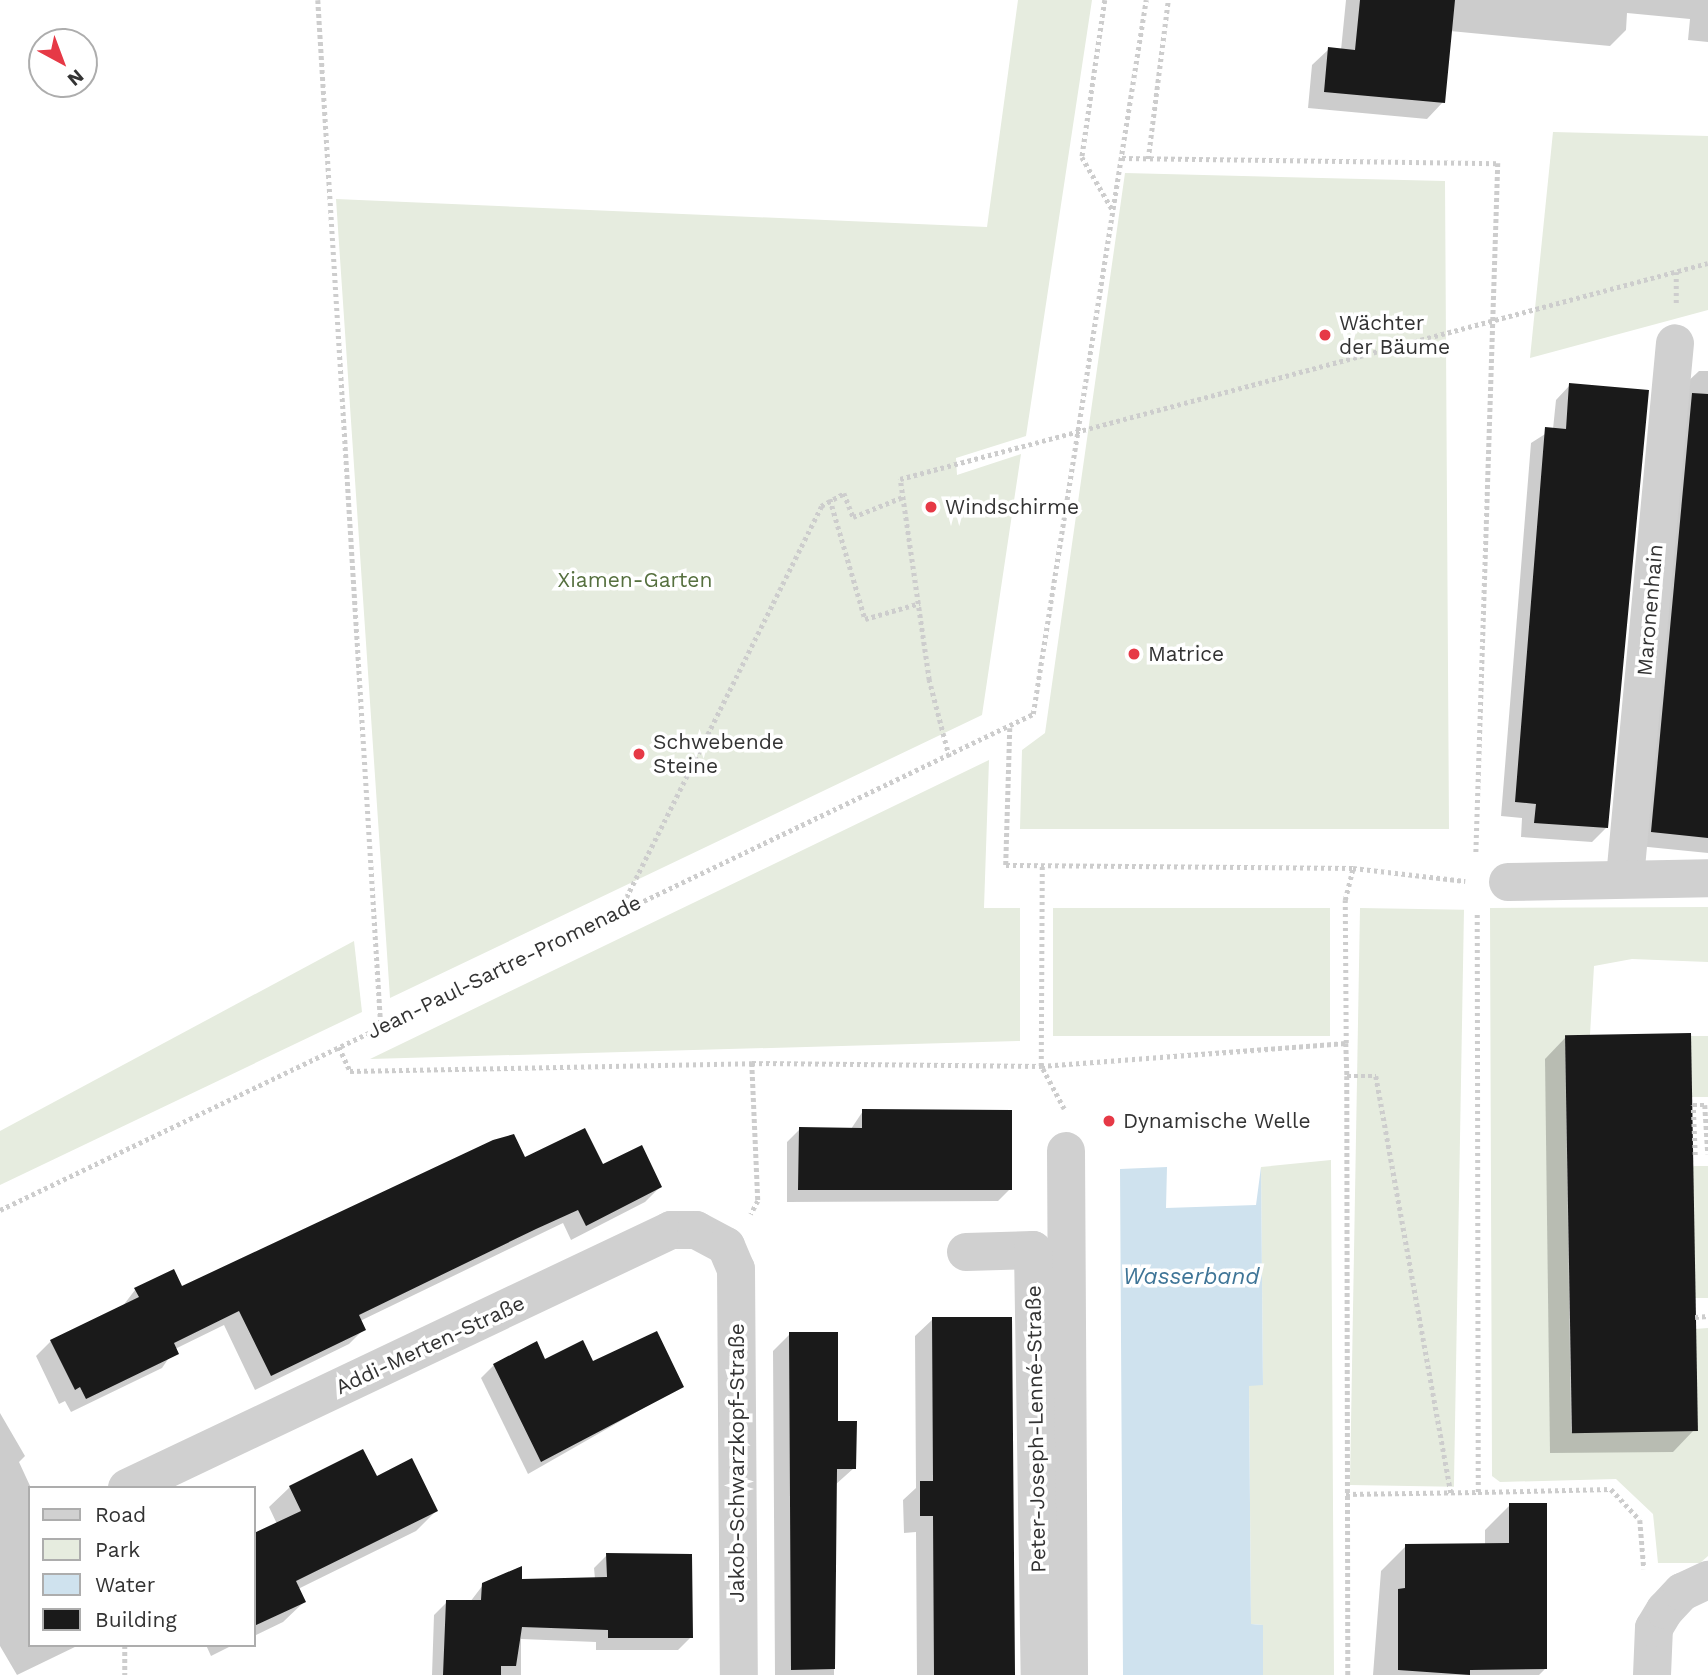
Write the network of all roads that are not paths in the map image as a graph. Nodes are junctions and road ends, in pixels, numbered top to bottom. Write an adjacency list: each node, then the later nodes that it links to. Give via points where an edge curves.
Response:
1 (1675, 343): 2 (street, Maronenhain)
2 (1625, 878): 3 (street); 4 (street)
3 (1708, 878)
4 (1484, 884)
5 (1066, 1151): 12 (street)
6 (731, 1252): 8 (street, Addi-Merten-Straße, via 712,1235 671,1230); 10 (street, Jakob-Schwarzkopf-Straße, via 736,1269)
7 (966, 1252): 11 (street, Peter-Joseph-Lenné-Straße, via 1033,1250)
8 (131, 1486)
9 (1708, 1580): 13 (street, via 1682,1592 1654,1628)
10 (739, 1675)
11 (1040, 1675)
12 (1069, 1675)
13 (1652, 1675)

